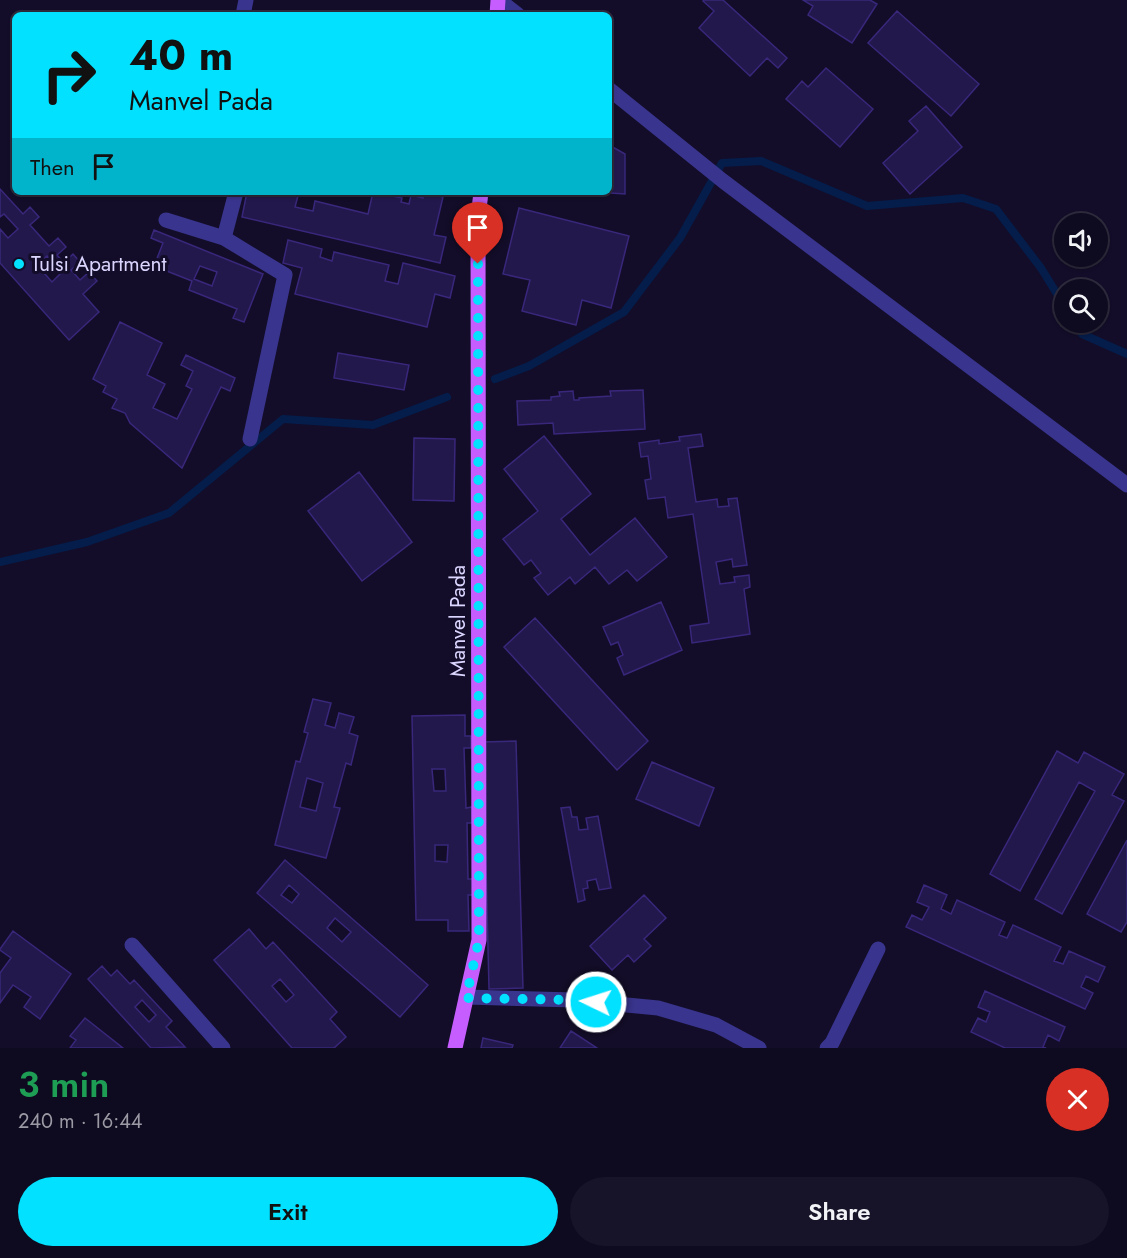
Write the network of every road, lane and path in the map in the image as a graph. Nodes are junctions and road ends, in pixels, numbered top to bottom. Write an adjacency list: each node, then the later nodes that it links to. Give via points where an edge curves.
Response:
1 (499, 0): 2 (street)
2 (514, 12)
3 (612, 91): 9 (street, via 723,181)
4 (235, 195): 7 (street)
5 (481, 195): 12 (main road, Manvel Pada, via 479,940)
6 (166, 220): 7 (street)
7 (224, 238): 8 (street, via 285,275)
8 (250, 439)
9 (1127, 485)
10 (132, 945): 13 (street)
11 (878, 949): 16 (street)
12 (466, 998): 14 (main road, Manvel Pada); 15 (street, via 575,1000 658,1008 716,1025)
13 (223, 1048)
14 (455, 1048)
15 (759, 1048)
16 (826, 1048)

